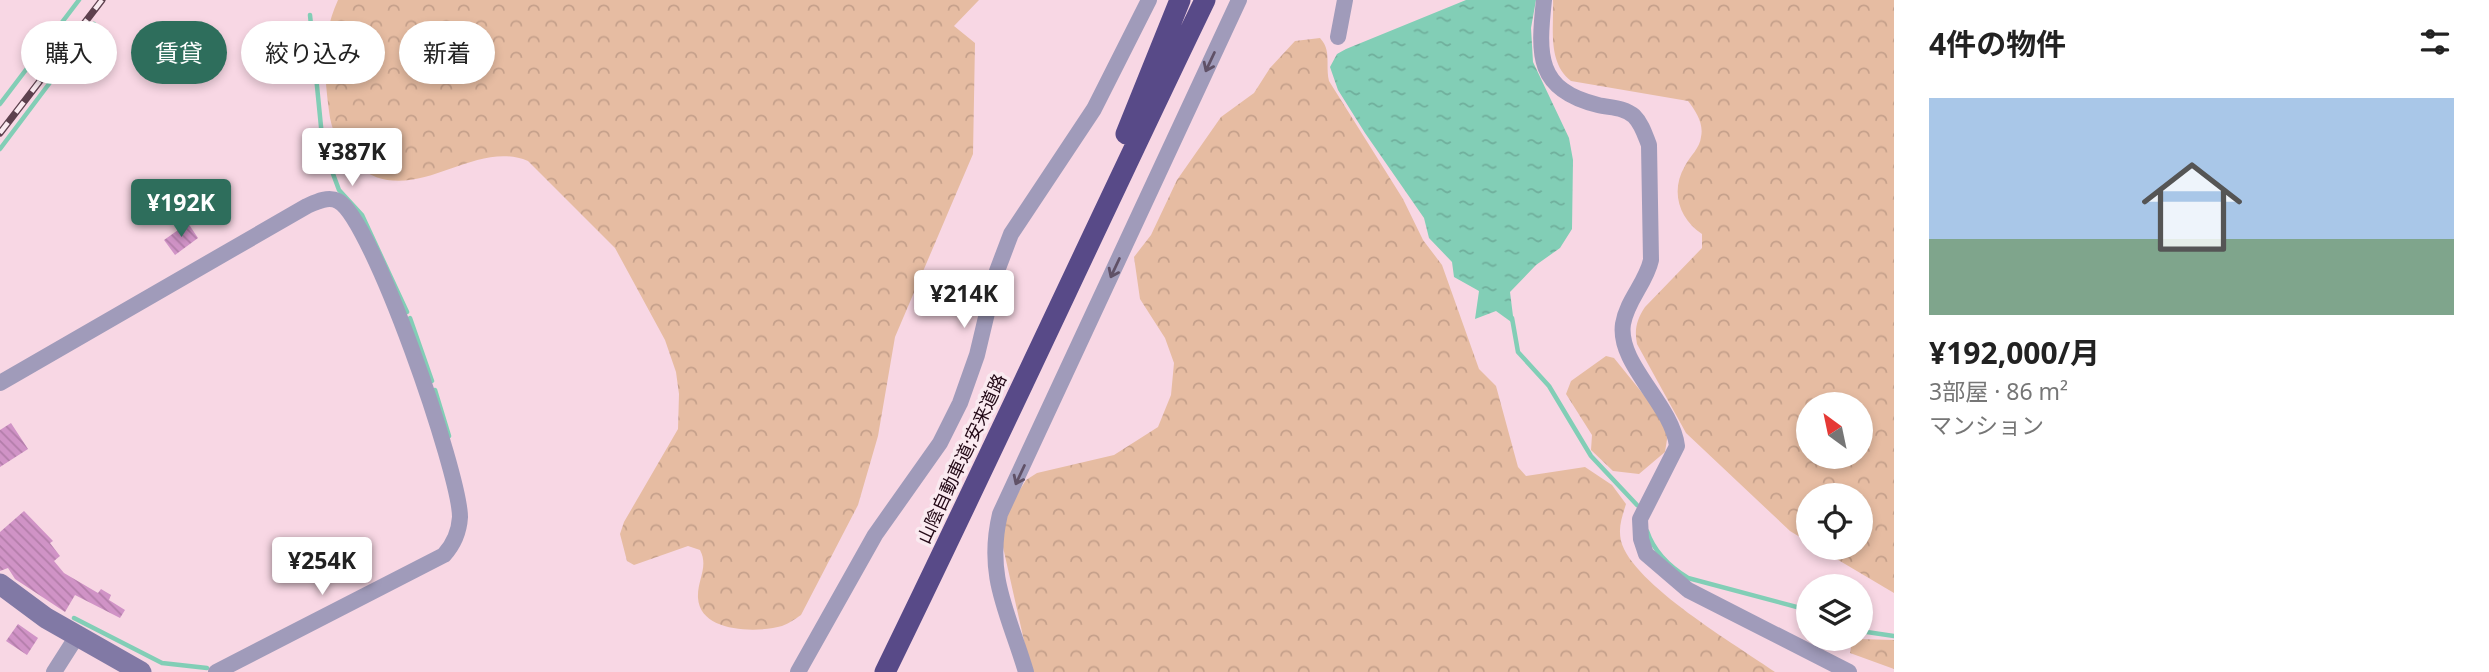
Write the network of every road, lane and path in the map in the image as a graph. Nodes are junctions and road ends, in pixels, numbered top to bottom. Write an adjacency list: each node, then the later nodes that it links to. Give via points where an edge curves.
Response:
1 (1149, 0): 17 (street, via 1094,109 1011,234 977,355 940,443 875,535)
2 (1180, 0): 10 (highway)
3 (1205, 0): 9 (highway, 山陰自動車道;安来道路)
4 (1216, 0): 9 (highway)
5 (1240, 0): 19 (street, one-way to 19, via 1000,514 993,544 996,582)
6 (1345, 0): 8 (street)
7 (1544, 0): 20 (street, via 1542,59 1556,87 1572,98 1626,111 1644,130 1649,145 1651,260 1623,324 1624,341 1667,416 1677,446 1640,519 1646,554 1688,590)
8 (1338, 37)
9 (1135, 144): 10 (highway, 山陰自動車道;安来道路)
10 (1069, 283): 18 (highway, 山陰自動車道;安来道路)
11 (0, 383): 16 (street, via 307,206 338,200 353,216 412,347 454,485 458,531 444,555)
12 (0, 584): 13 (main road)
13 (77, 636): 14 (street); 15 (main road)
14 (54, 672)
15 (141, 672)
16 (216, 672)
17 (798, 672)
18 (885, 672)
19 (1026, 672)
20 (1849, 672)

